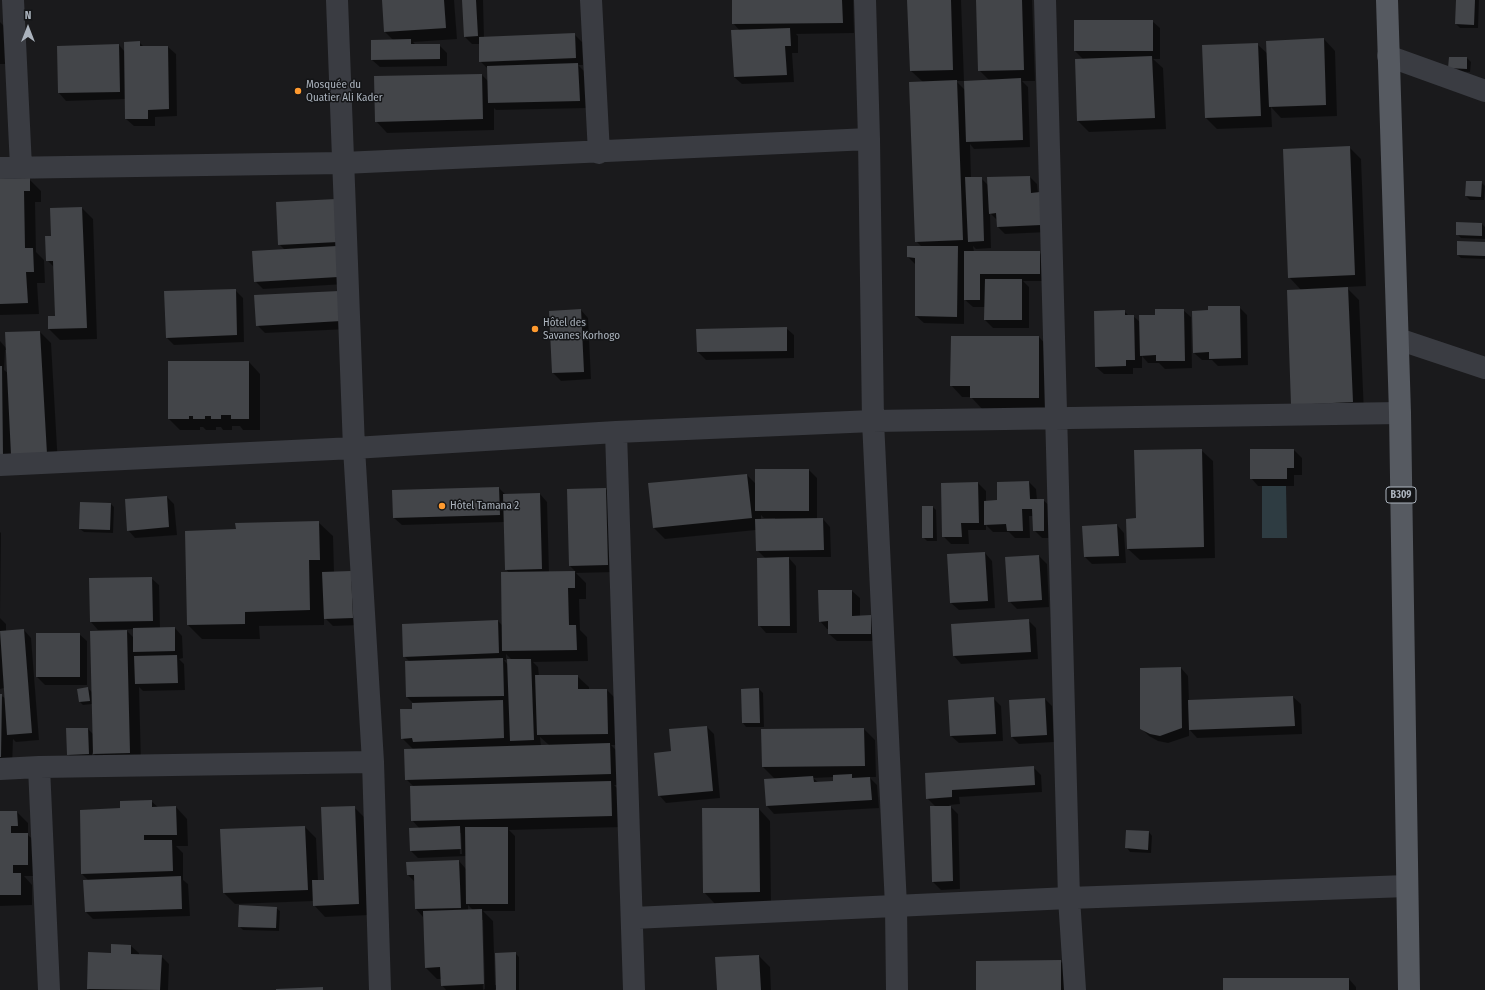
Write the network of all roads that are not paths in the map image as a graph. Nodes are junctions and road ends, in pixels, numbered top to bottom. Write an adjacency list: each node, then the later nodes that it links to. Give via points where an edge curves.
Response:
1 (13, 0): 12 (street)
2 (337, 0): 11 (street)
3 (591, 0): 10 (street)
4 (865, 0): 9 (street)
5 (1044, 0): 16 (street)
6 (1387, 0): 7 (main road, B309)
7 (1388, 56): 8 (street); 13 (main road, B309)
8 (1485, 91)
9 (869, 140): 10 (street); 17 (street)
10 (599, 152): 11 (street)
11 (343, 163): 12 (street); 19 (street)
12 (10, 168)
13 (1398, 339): 14 (street); 15 (main road, B309)
14 (1485, 368)
15 (1400, 413): 16 (street); 24 (main road, B309)
16 (1056, 418): 17 (street); 25 (street)
17 (873, 421): 18 (street); 26 (street)
18 (616, 432): 19 (street); 27 (street)
19 (354, 448): 20 (street); 21 (street)
20 (0, 465)
21 (373, 762): 22 (street); 29 (street)
22 (39, 767): 23 (street); 28 (street)
23 (0, 769)
24 (1407, 886): 25 (street); 33 (main road, B309)
25 (1070, 898): 26 (street); 32 (street)
26 (896, 906): 27 (street); 31 (street)
27 (633, 918): 30 (street)
28 (49, 990)
29 (380, 990)
30 (634, 990)
31 (897, 990)
32 (1074, 990)
33 (1409, 990)

